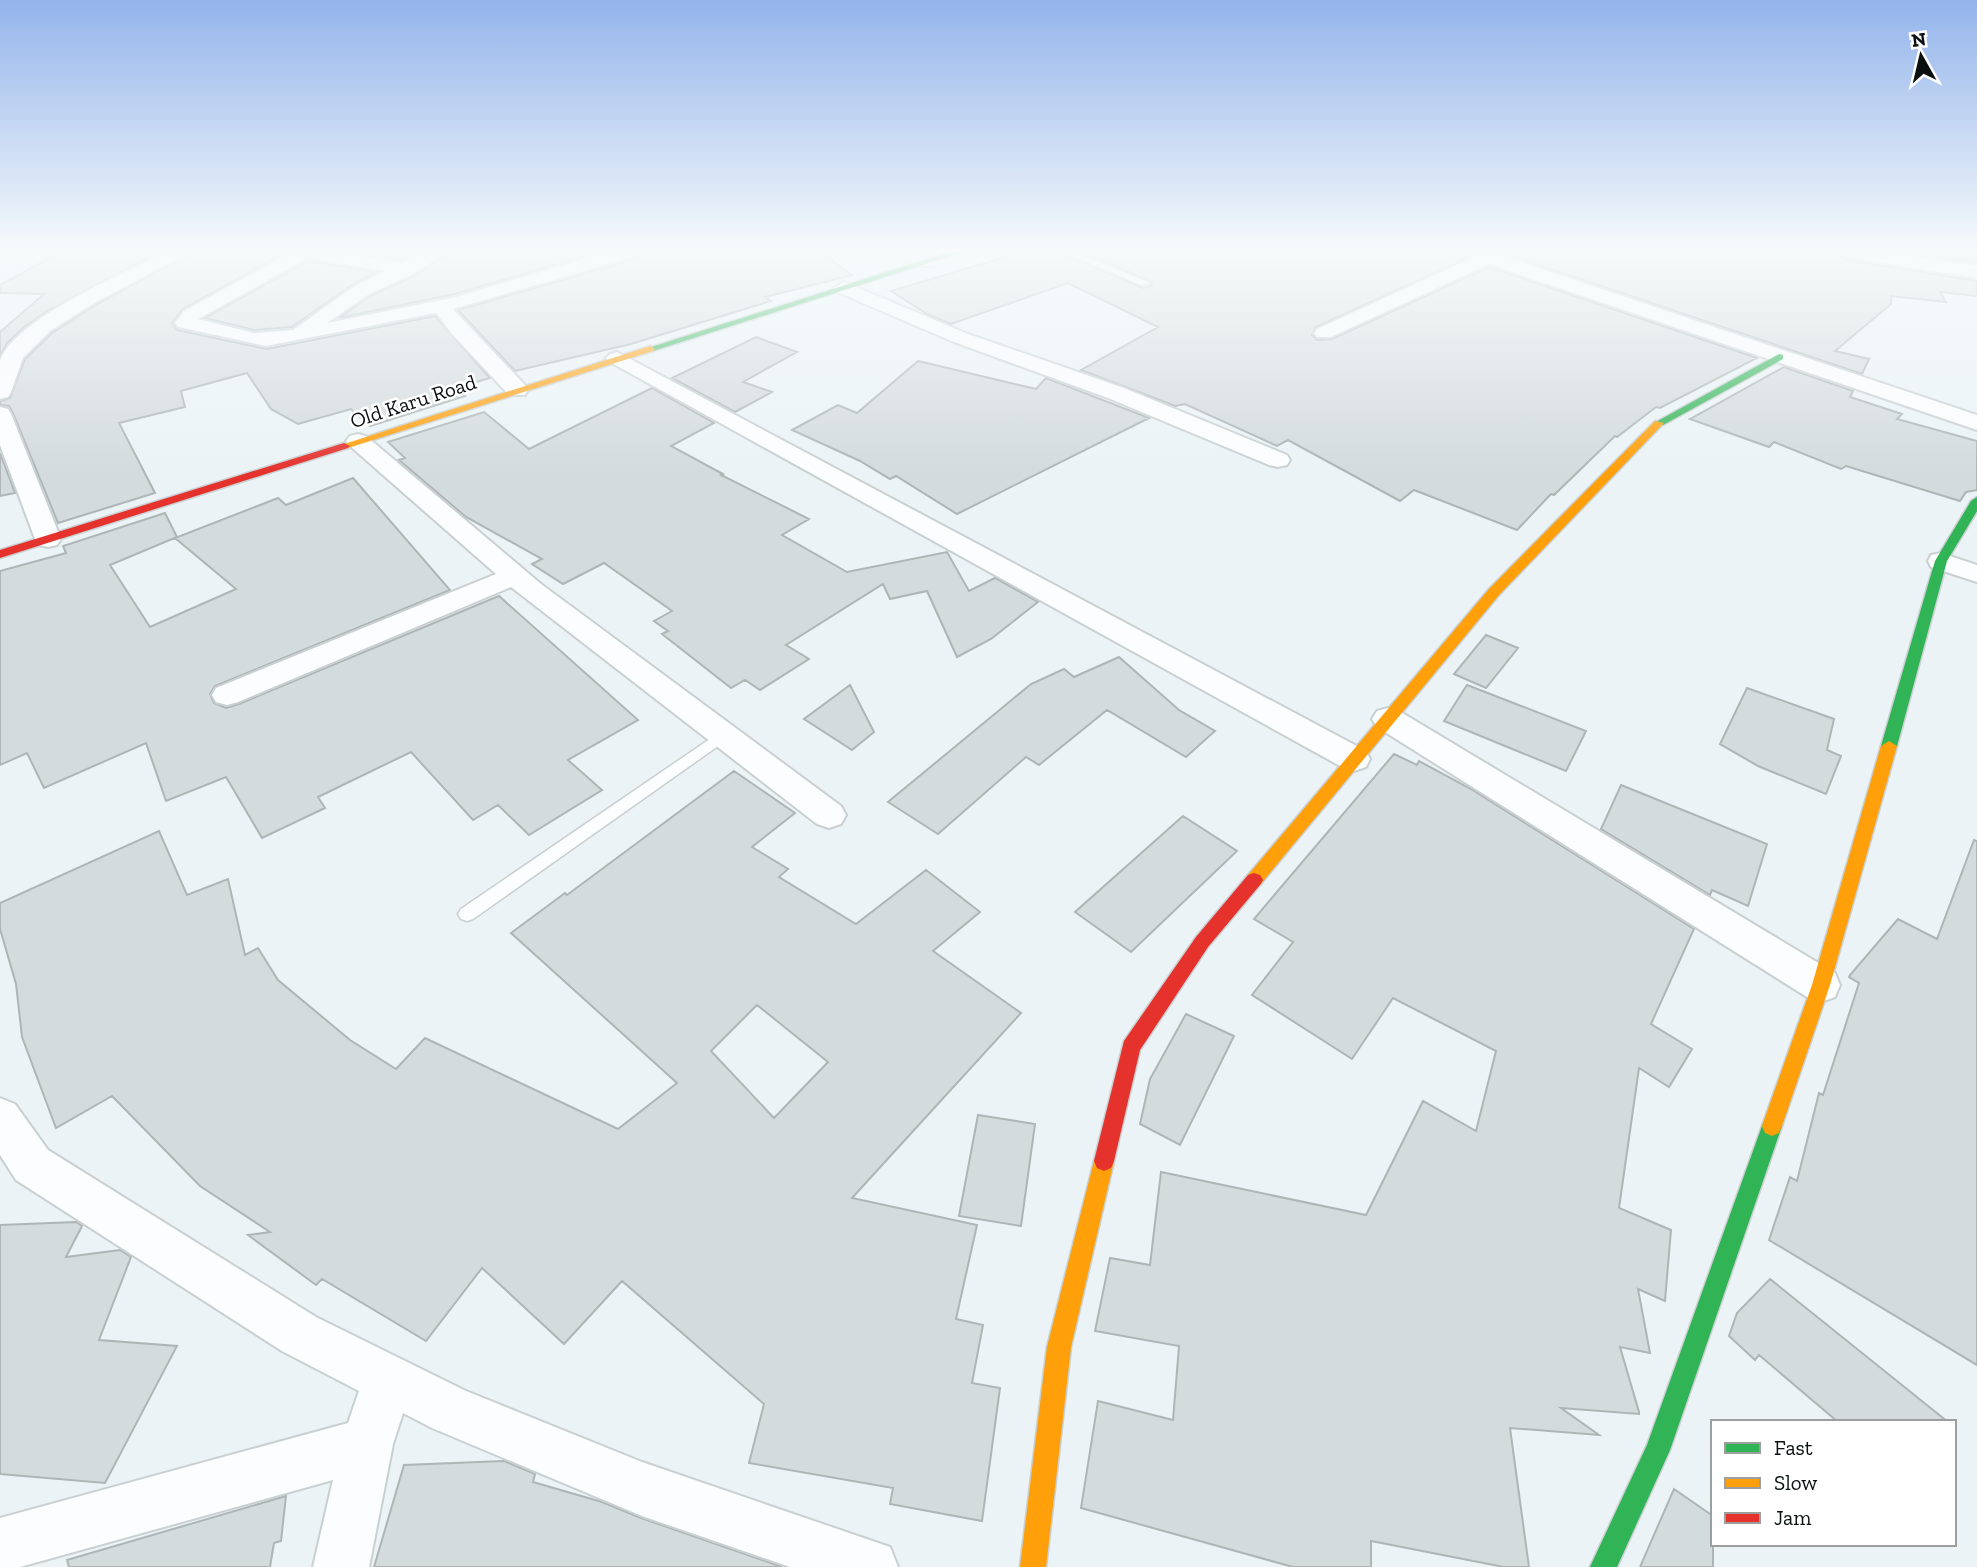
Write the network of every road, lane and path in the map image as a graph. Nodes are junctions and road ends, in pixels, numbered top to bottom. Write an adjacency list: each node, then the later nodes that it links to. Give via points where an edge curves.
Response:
1 (49, 325): 12 (street)
2 (204, 325): 11 (street, via 263,341)
3 (309, 325): 11 (street)
4 (347, 325): 11 (street)
5 (455, 325): 16 (street)
6 (724, 325): 15 (street, Old Karu Road)
7 (931, 325): 21 (street, via 1116,393)
8 (1340, 325): 10 (street)
9 (1686, 325): 14 (street)
10 (1324, 333)
11 (296, 336)
12 (27, 341): 13 (street); 17 (street, via 14,355)
13 (0, 345)
14 (1779, 357): 19 (street); 29 (street, via 1649,430 1494,592)
15 (617, 358): 16 (street, Old Karu Road); 31 (street)
16 (517, 390): 20 (street, Old Karu Road)
17 (0, 392)
18 (0, 414): 23 (street)
19 (1977, 423)
20 (358, 441): 23 (street, Old Karu Road); 27 (street)
21 (1278, 460)
22 (1977, 501): 25 (street)
23 (48, 539): 24 (street, Old Karu Road)
24 (0, 554)
25 (1941, 561): 26 (street); 34 (street)
26 (1977, 574)
27 (515, 576): 28 (street); 30 (street)
28 (227, 695)
29 (1388, 719): 31 (street); 34 (street)
30 (723, 735): 32 (street); 33 (lane)
31 (1354, 759): 41 (street, via 1202,942 1131,1047 1059,1347)
32 (829, 815)
33 (467, 914)
34 (1821, 985): 42 (street, via 1658,1450)
35 (0, 1118): 36 (street, via 32,1166 299,1334)
36 (388, 1379): 37 (street); 40 (street, via 450,1410 642,1489)
37 (367, 1444): 38 (street); 39 (street)
38 (0, 1545)
39 (341, 1567)
40 (870, 1567)
41 (1033, 1567)
42 (1604, 1567)

